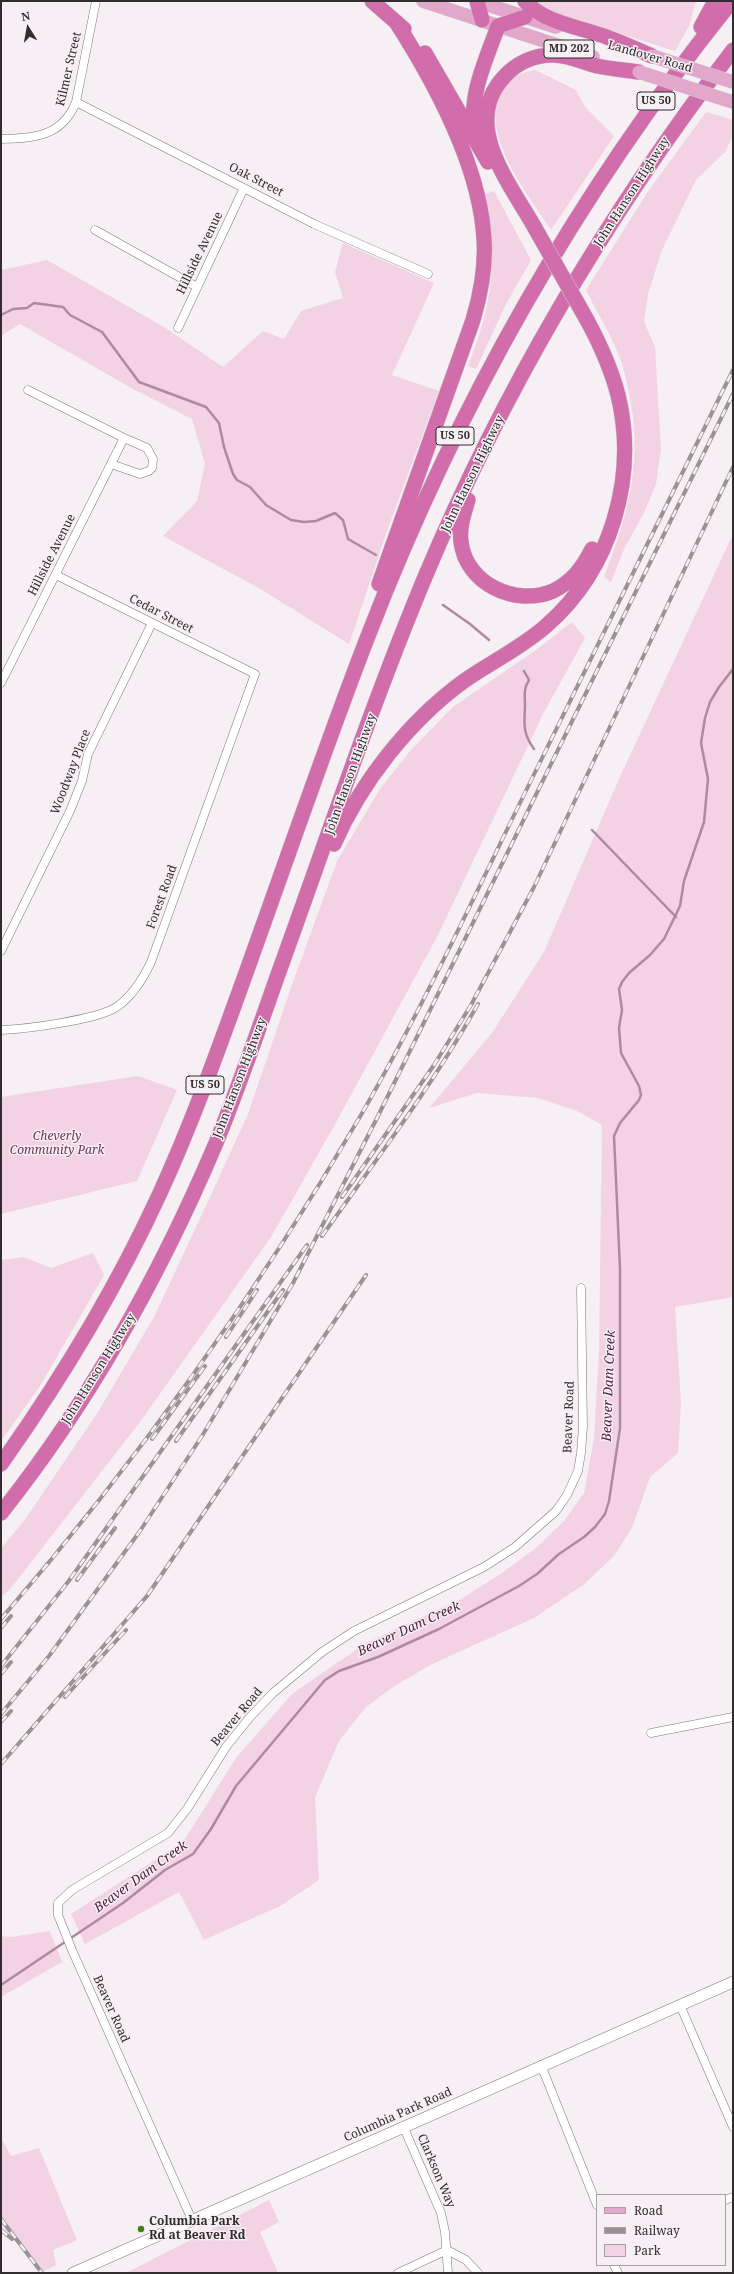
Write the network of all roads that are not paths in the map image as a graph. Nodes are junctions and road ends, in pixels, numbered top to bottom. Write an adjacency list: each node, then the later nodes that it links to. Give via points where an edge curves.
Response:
1 (96, 1): 17 (street, Kilmer Street)
2 (372, 1): 10 (highway)
3 (424, 1): 9 (main road, Landover Road / MD 202)
4 (477, 1): 8 (main road, Landover Road / MD 202); 9 (highway)
5 (525, 1): 13 (highway, via 546,16)
6 (715, 1): 16 (highway)
7 (732, 1): 16 (highway, US 50)
8 (525, 17): 11 (highway); 13 (main road, Landover Road / MD 202, via 606,44)
9 (482, 20): 11 (main road, Landover Road / MD 202)
10 (396, 22): 20 (highway, via 424,52); 36 (highway, via 439,98 467,164 481,216 484,266 481,292 473,320 360,634)
11 (498, 26): 14 (main road, Landover Road / MD 202); 20 (highway, via 475,95 473,118)
12 (733, 50): 30 (highway, John Hanson Highway / US 50, via 673,130 612,221 539,343)
13 (652, 56): 15 (main road, Landover Road / MD 202, bridge)
14 (639, 72): 18 (main road, Landover Road / MD 202, bridge); 23 (highway, via 597,66 569,57 545,56 518,65 498,83 486,114 489,142)
15 (733, 82)
16 (663, 91): 36 (highway, US 50, via 558,248 489,370 419,513)
17 (76, 102): 19 (street, Kilmer Street, via 70,116 60,127 44,134); 21 (street, Oak Street)
18 (733, 102)
19 (1, 139)
20 (476, 139): 23 (highway)
21 (244, 188): 24 (street, Oak Street, via 314,224); 25 (street, Hillside Avenue)
22 (95, 230): 25 (street)
23 (533, 233): 26 (highway, bridge)
24 (428, 274)
25 (197, 287): 27 (street, Hillside Avenue)
26 (584, 324): 30 (highway, via 609,405 613,431 613,472 606,508 593,547 577,573 563,586 540,595 509,594 485,582 467,562 461,542 461,527); 38 (highway, via 602,350 614,381 623,432 620,493 602,552 574,597 548,625 462,683 434,707 392,751 350,813)
27 (178, 328)
28 (28, 390): 29 (street)
29 (124, 438): 31 (street, Hillside Avenue); 31 (street, via 151,452 152,468 145,473 134,474)
30 (481, 453): 38 (highway, John Hanson Highway / US 50, via 413,606)
31 (111, 464): 32 (street, Hillside Avenue)
32 (56, 575): 33 (street, Cedar Street); 34 (street, Hillside Avenue)
33 (152, 623): 35 (street, Cedar Street); 39 (street, Woodway Place, via 88,754 77,796)
34 (3, 673): 37 (street, Hillside Avenue)
35 (255, 674): 40 (street, Forest Road, via 151,962 138,986 116,1007 102,1014)
36 (352, 679): 42 (highway, US 50, via 209,1075 164,1184 131,1254 96,1318 49,1394)
37 (1, 683)
38 (296, 926): 43 (highway, John Hanson Highway / US 50, via 218,1138 159,1265 85,1396)
39 (1, 951)
40 (1, 1030)
41 (581, 1288): 52 (street, Beaver Road, via 581,1453 578,1471 568,1495 556,1510 515,1547 484,1567 354,1631 294,1674 250,1717 226,1746 187,1809 168,1833 72,1890 60,1900 57,1910 61,1924)
42 (1, 1464)
43 (1, 1514)
44 (733, 1717): 45 (street)
45 (651, 1733)
46 (733, 1982): 47 (street, Columbia Park Road)
47 (680, 2005): 48 (street, Columbia Park Road); 50 (street)
48 (541, 2065): 49 (street, Columbia Park Road); 51 (street)
49 (403, 2126): 52 (street, Columbia Park Road); 53 (street, Clarkson Way, via 440,2210)
50 (733, 2127)
51 (596, 2202)
52 (192, 2220): 54 (street, Columbia Park Road)
53 (447, 2250): 55 (street); 56 (street, Clarkson Way); 57 (street, via 466,2260)
54 (73, 2273)
55 (398, 2273)
56 (448, 2273)
57 (478, 2273)

